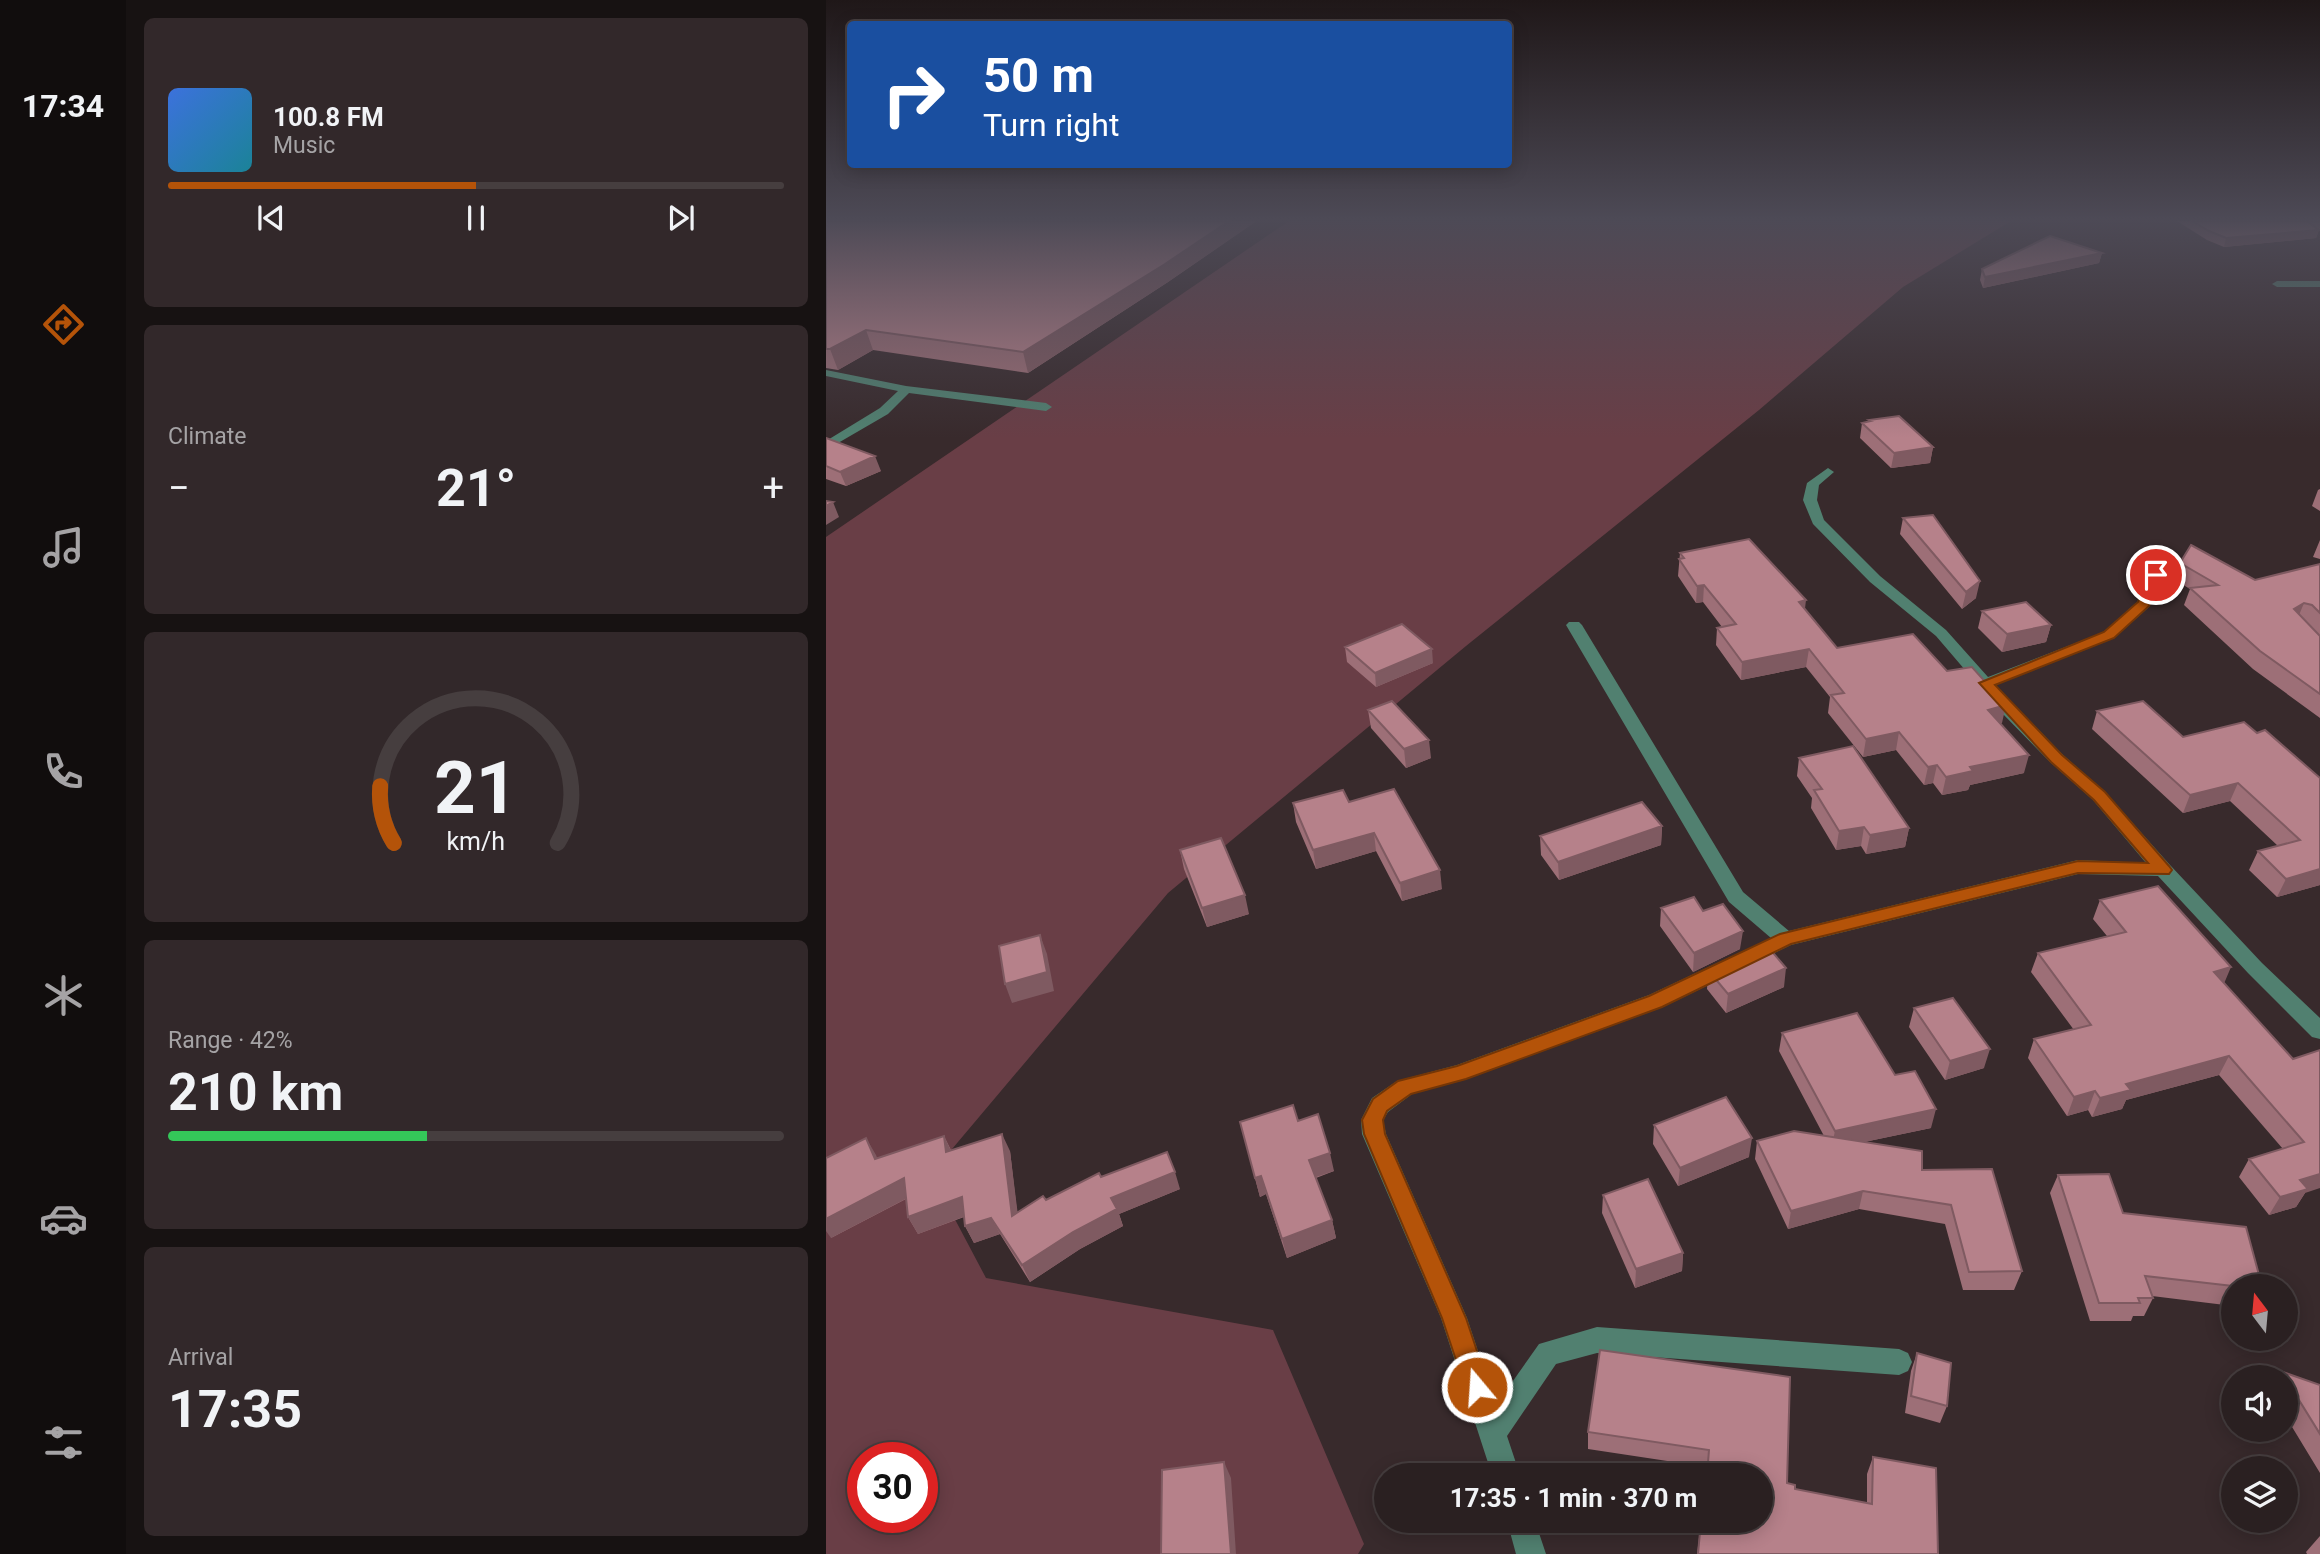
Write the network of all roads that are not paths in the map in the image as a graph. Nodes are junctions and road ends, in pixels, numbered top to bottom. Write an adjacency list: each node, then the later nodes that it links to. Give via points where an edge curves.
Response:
1 (826, 373): 2 (street)
2 (906, 389): 3 (street); 4 (street, via 884,411)
3 (1046, 407)
4 (826, 446)
5 (1828, 472): 8 (street, via 1813,483 1810,500 1818,521 1875,579 1941,632)
6 (2156, 575): 8 (street, via 2144,604 2109,635)
7 (1574, 625): 10 (street, via 1736,897)
8 (1986, 683): 9 (street, via 2056,758 2099,796)
9 (2163, 870): 10 (street, via 2078,867); 11 (street)
10 (1786, 939): 13 (street, via 1656,1001 1459,1073 1405,1087 1380,1105 1373,1120 1374,1134 1454,1318)
11 (2320, 1031)
12 (1899, 1362): 13 (street, via 1597,1339 1548,1353)
13 (1492, 1434): 14 (street)
14 (1502, 1463)
15 (1525, 1533): 16 (street)
16 (1531, 1554)

